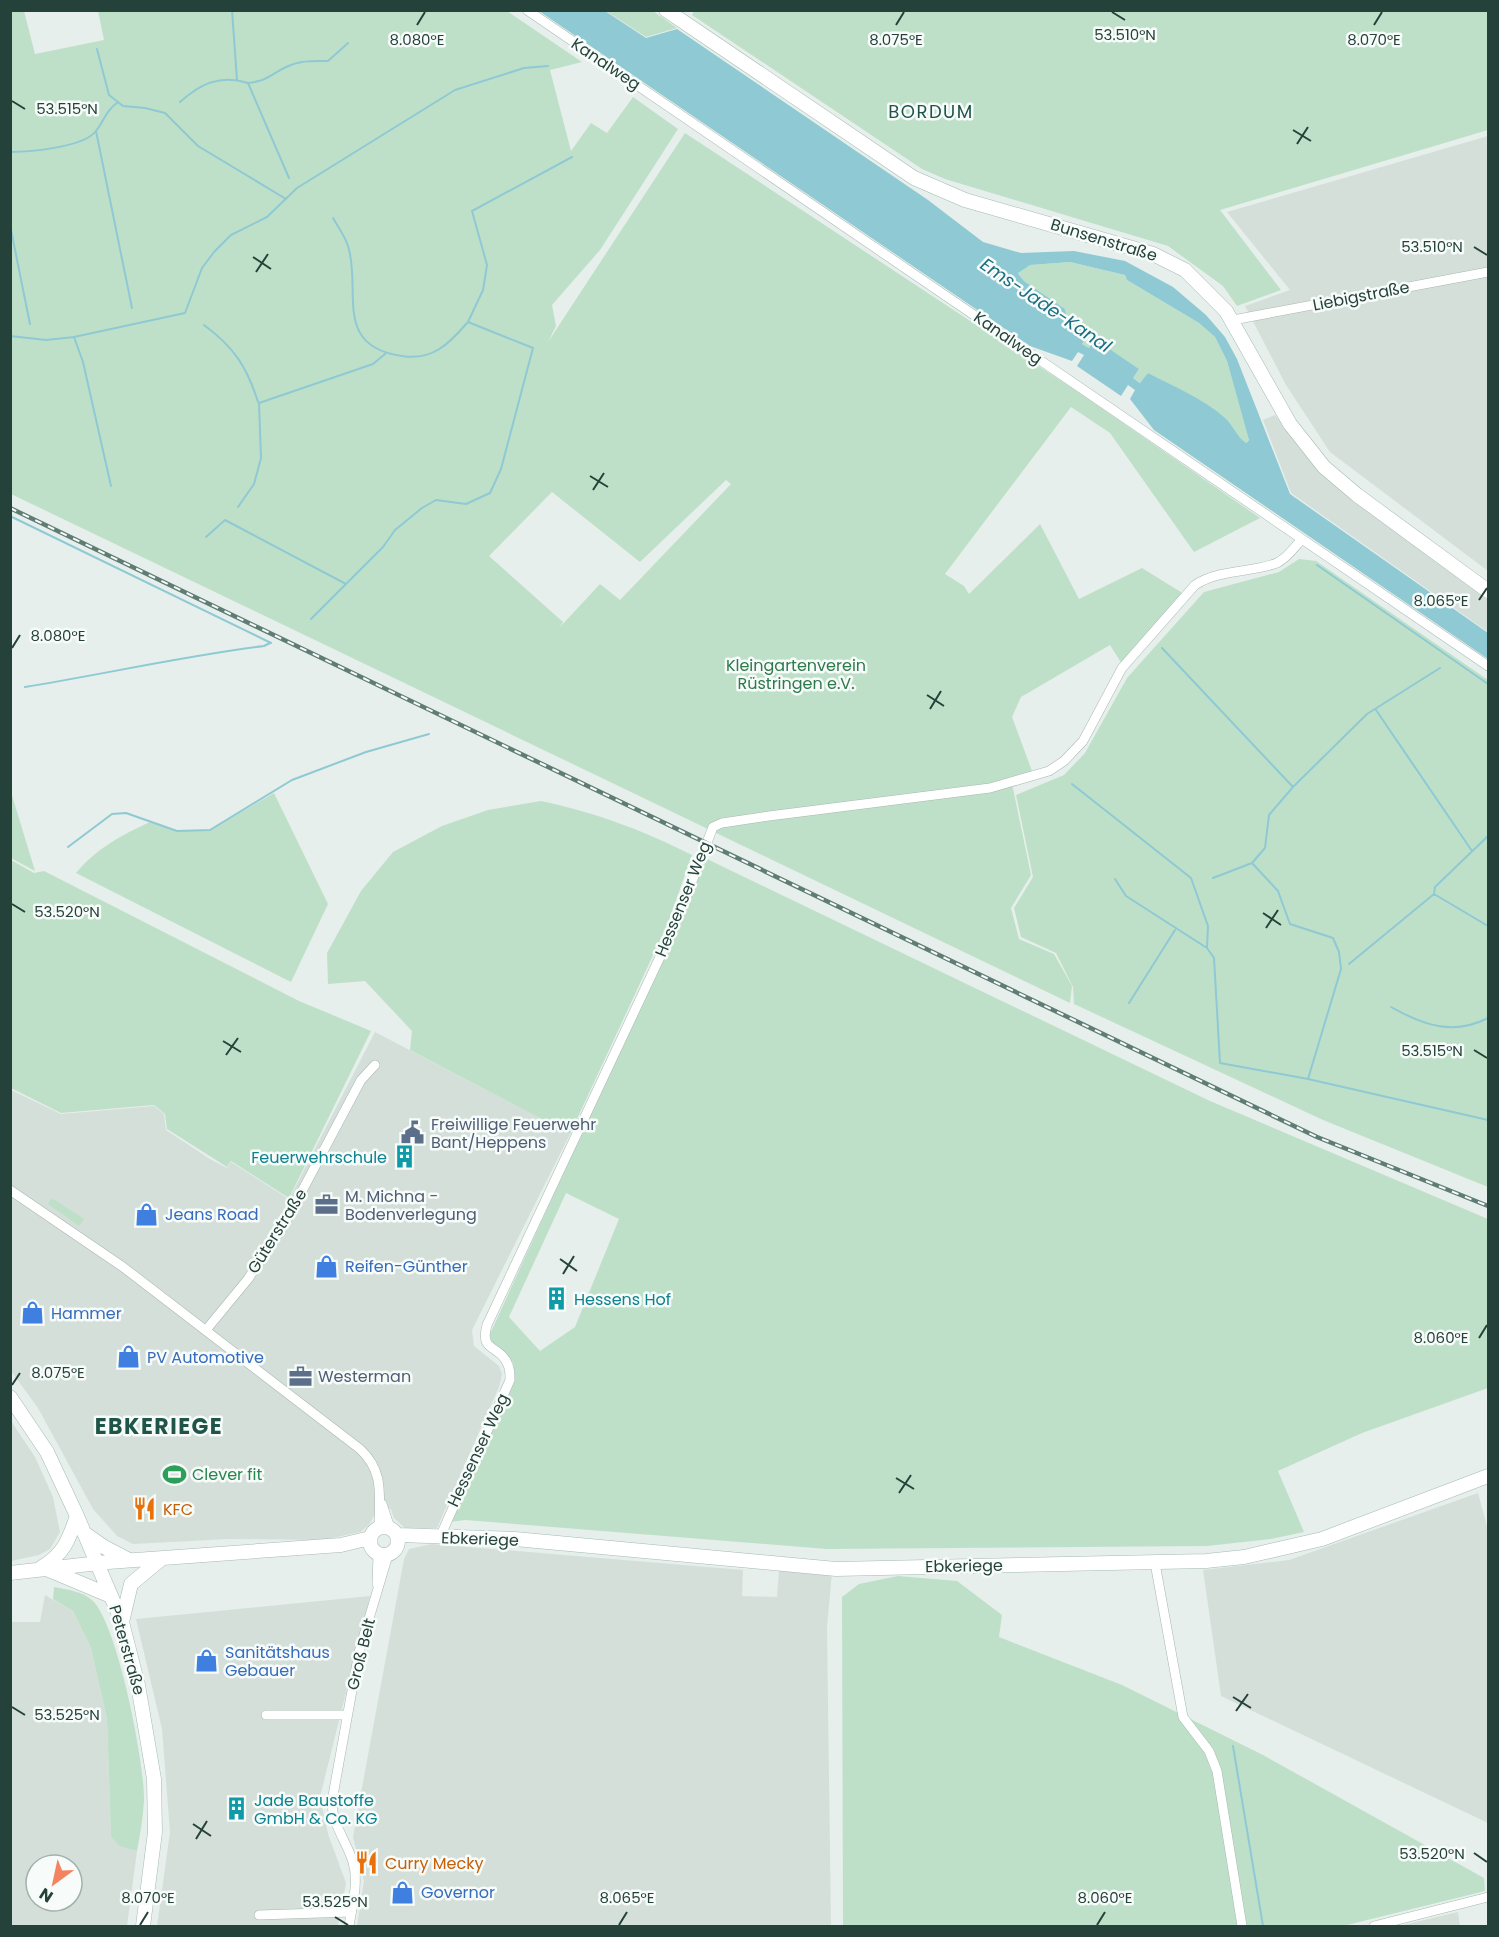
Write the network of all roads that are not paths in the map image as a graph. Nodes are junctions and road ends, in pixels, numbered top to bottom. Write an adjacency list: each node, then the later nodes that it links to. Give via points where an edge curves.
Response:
1 (527, 10): 5 (street, Kanalweg)
2 (666, 10): 4 (street, Bunsenstraße, via 914,178 965,200 1162,258 1197,280)
3 (1488, 272): 4 (street, Liebigstraße)
4 (1233, 320): 6 (street, Bunsenstraße, via 1290,424 1324,466 1357,495)
5 (1301, 540): 7 (street, Kanalweg); 15 (street, Hessenser Weg, via 1277,562 1209,577 1195,585 1122,668 1083,741 1048,771 990,788 794,812 713,827 675,925 487,1324 486,1344 509,1365 510,1380 442,1529)
6 (1488, 591)
7 (1488, 666)
8 (375, 1065): 10 (street, Güterstraße, via 361,1080 284,1225 248,1279)
9 (10, 1190): 10 (street, via 79,1235)
10 (206, 1330): 16 (street, via 367,1456 379,1478)
11 (10, 1397): 13 (street, Peterstraße, via 46,1452)
12 (1488, 1476): 19 (street, Ebkeriege, via 1322,1539 1288,1548 1221,1560)
13 (77, 1516): 14 (street, Peterstraße); 21 (street, via 63,1550)
14 (84, 1532): 18 (street, via 104,1548); 20 (street, Peterstraße)
15 (434, 1537): 16 (street, Ebkeriege); 19 (street, Ebkeriege, via 514,1539 836,1569)
16 (384, 1542): 17 (street, Ebkeriege); 26 (street, Groß Belt, via 377,1592 359,1652)
17 (160, 1560): 18 (street, Ebkeriege); 24 (street, via 127,1590)
18 (131, 1561): 20 (street, Ebkeriege)
19 (1155, 1563): 32 (street, via 1183,1717 1209,1750 1217,1771)
20 (97, 1564): 21 (street, Ebkeriege); 23 (street, Peterstraße)
21 (41, 1570): 22 (street, Ebkeriege); 23 (street)
22 (10, 1573)
23 (111, 1596): 24 (street, Peterstraße)
24 (122, 1622): 30 (street, Peterstraße, via 142,1704 154,1779 155,1832)
25 (266, 1715): 26 (street)
26 (347, 1715): 28 (street, Groß Belt, via 332,1810 333,1821 353,1862)
27 (1488, 1897): 33 (street)
28 (351, 1912): 29 (street); 31 (street, Groß Belt)
29 (259, 1915)
30 (143, 1926)
31 (349, 1926)
32 (1242, 1926)
33 (1374, 1926)

